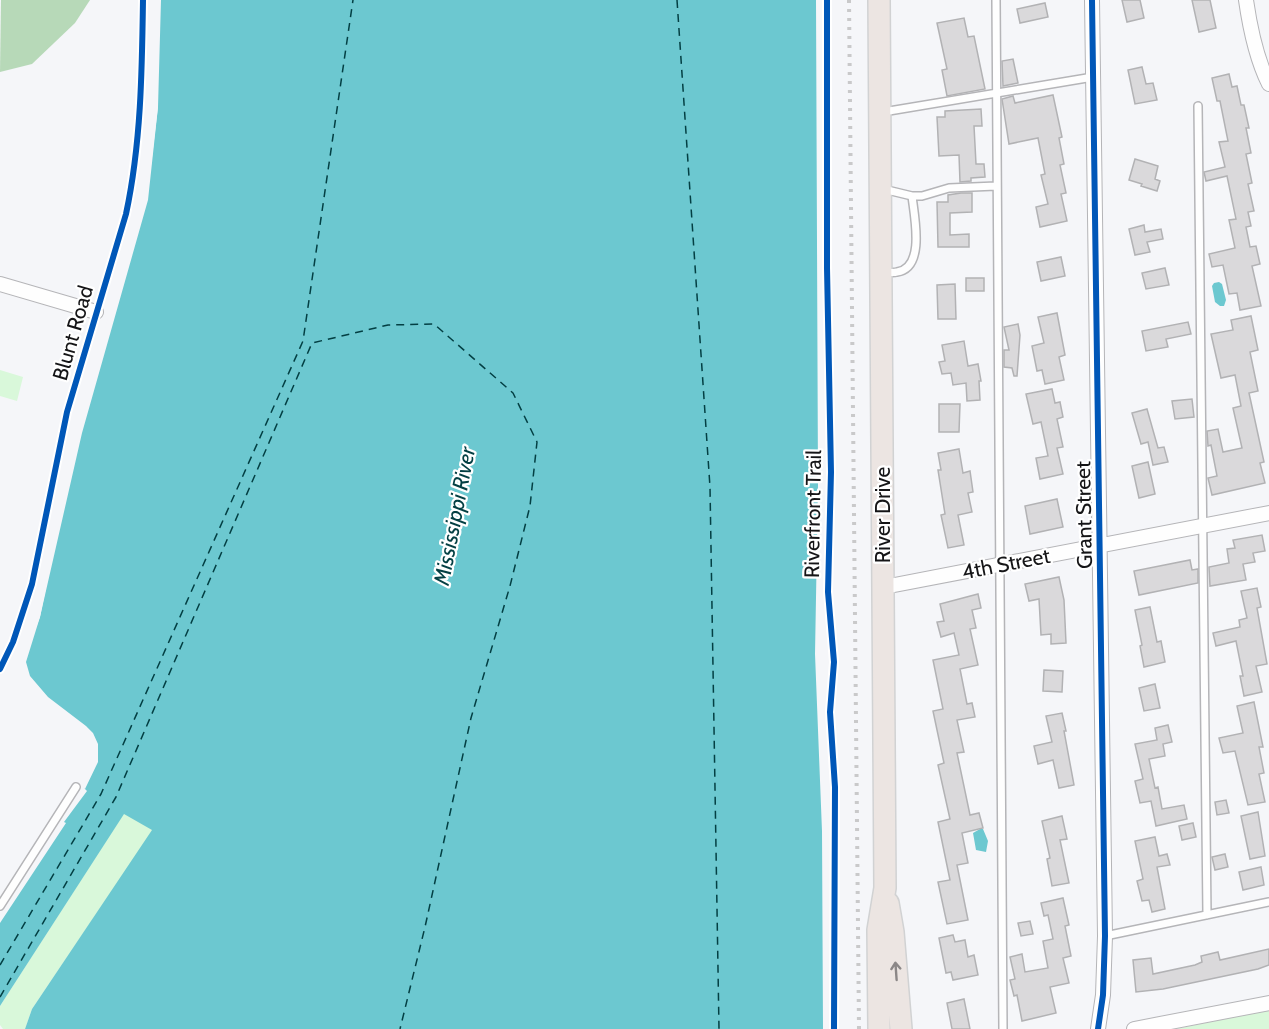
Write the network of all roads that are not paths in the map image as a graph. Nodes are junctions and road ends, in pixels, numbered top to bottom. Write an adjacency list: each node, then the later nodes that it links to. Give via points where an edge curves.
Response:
1 (996, 0): 7 (lane)
2 (1092, 0): 5 (street, Grant Street)
3 (1246, 0): 6 (street, via 1252,36)
4 (884, 1): 9 (main road, River Drive)
5 (1093, 77): 7 (lane); 18 (street, Grant Street)
6 (1269, 84)
7 (995, 93): 9 (lane); 10 (lane)
8 (1198, 106): 17 (lane)
9 (880, 113): 11 (main road, River Drive)
10 (996, 186): 12 (lane, via 949,188); 19 (lane)
11 (881, 188): 12 (lane); 13 (main road, River Drive)
12 (912, 196): 13 (lane, via 917,232 914,256 908,267 899,272)
13 (881, 272): 20 (main road, River Drive)
14 (0, 284): 15 (street)
15 (96, 312)
16 (1269, 513): 17 (street, 4th Street)
17 (1202, 526): 18 (street, 4th Street); 25 (lane)
18 (1101, 546): 19 (street, 4th Street); 26 (street, Grant Street)
19 (999, 566): 20 (street, 4th Street); 30 (lane)
20 (884, 587): 22 (main road, River Drive)
21 (76, 787): 24 (lane)
22 (885, 888): 28 (main road, River Drive, via 878,930); 29 (main road, one-way to 22)
23 (1269, 902): 25 (lane)
24 (0, 906)
25 (1207, 915): 26 (lane)
26 (1105, 936): 31 (street, Grant Street)
27 (1269, 1003): 32 (street)
28 (879, 1029)
29 (901, 1029)
30 (1003, 1029)
31 (1098, 1029)
32 (1134, 1029)

